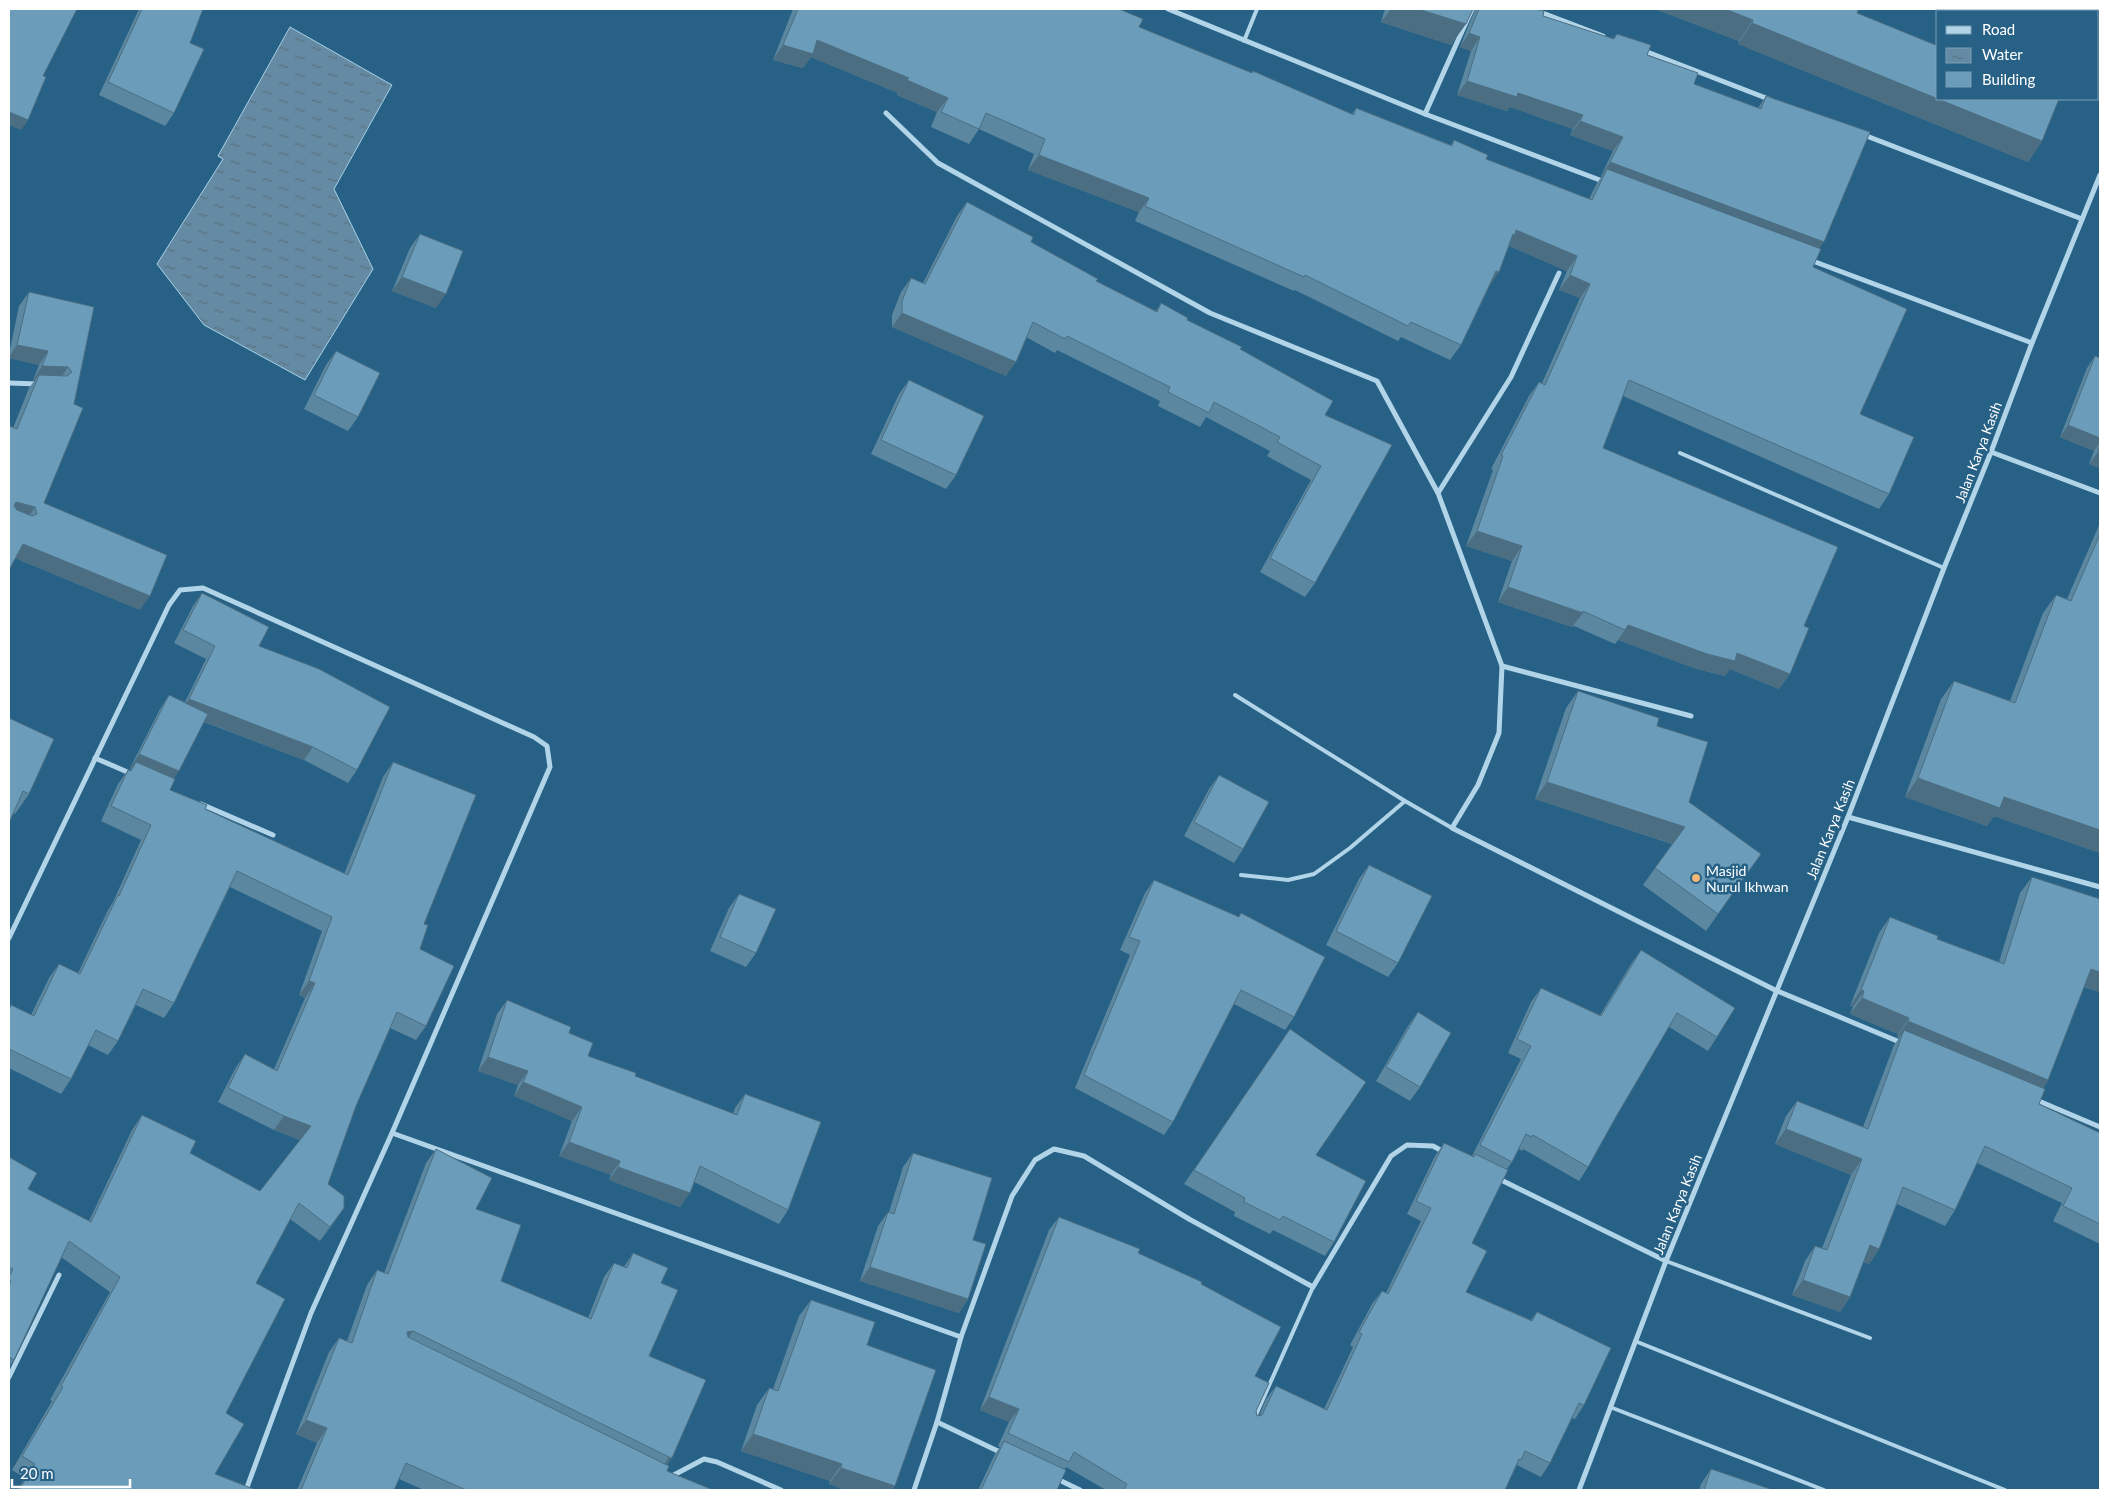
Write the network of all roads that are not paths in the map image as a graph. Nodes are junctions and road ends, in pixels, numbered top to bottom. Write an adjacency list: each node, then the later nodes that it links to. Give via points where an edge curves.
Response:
1 (1168, 9): 6 (street)
2 (1257, 9): 6 (lane)
3 (1472, 9): 10 (street)
4 (1532, 9): 5 (street)
5 (1606, 37)
6 (1244, 41): 10 (street)
7 (1633, 47): 8 (street)
8 (1780, 103)
9 (886, 113): 22 (street, via 938,163 1201,308 1377,381)
10 (1425, 114): 13 (street)
11 (1854, 131): 14 (street)
12 (2100, 175): 14 (street, Jalan Karya Kasih)
13 (1612, 185)
14 (2082, 219): 17 (street, Jalan Karya Kasih)
15 (1808, 259): 17 (street)
16 (1559, 274): 22 (street, via 1511,377)
17 (2032, 343): 20 (street, Jalan Karya Kasih)
18 (9, 383): 19 (street)
19 (48, 384)
20 (1992, 452): 23 (street); 24 (street, Jalan Karya Kasih)
21 (1680, 453): 24 (lane)
22 (1438, 493): 25 (street)
23 (2100, 493)
24 (1944, 568): 32 (street, Jalan Karya Kasih)
25 (1502, 666): 27 (street); 33 (street, via 1499,733 1478,785)
26 (1234, 695): 31 (lane)
27 (1691, 716)
28 (95, 758): 29 (street); 37 (street); 42 (street, via 169,605 180,590 203,588 534,737 547,746 550,766)
29 (140, 777)
30 (193, 800): 34 (street)
31 (1405, 802): 33 (lane); 35 (lane, via 1314,874 1288,880)
32 (1848, 817): 36 (street); 38 (street, Jalan Karya Kasih)
33 (1452, 828): 38 (street)
34 (273, 835)
35 (1242, 875)
36 (2100, 887)
37 (9, 938)
38 (1775, 990): 39 (street); 45 (street, Jalan Karya Kasih)
39 (1911, 1047)
40 (2028, 1096): 41 (street)
41 (2100, 1127)
42 (392, 1134): 48 (street); 58 (street, via 311,1313)
43 (1451, 1155): 47 (street, via 1433,1146 1408,1145 1392,1156)
44 (1496, 1177): 45 (street)
45 (1666, 1261): 49 (lane); 50 (street, Jalan Karya Kasih)
46 (59, 1276): 51 (street)
47 (1313, 1287): 48 (street, via 1189,1219 1084,1156 1054,1148 1035,1160 1012,1196); 54 (lane)
48 (961, 1337): 53 (street)
49 (1870, 1338)
50 (1635, 1341): 52 (street, Jalan Karya Kasih); 64 (lane)
51 (9, 1377)
52 (1610, 1407): 62 (street, Jalan Karya Kasih); 63 (lane)
53 (937, 1422): 55 (street); 60 (street)
54 (1250, 1426)
55 (1009, 1456)
56 (1045, 1473): 61 (street)
57 (664, 1476): 59 (street, via 671,1477 704,1459)
58 (246, 1490)
59 (781, 1490)
60 (914, 1490)
61 (1080, 1490)
62 (1579, 1490)
63 (1824, 1490)
64 (2005, 1490)

